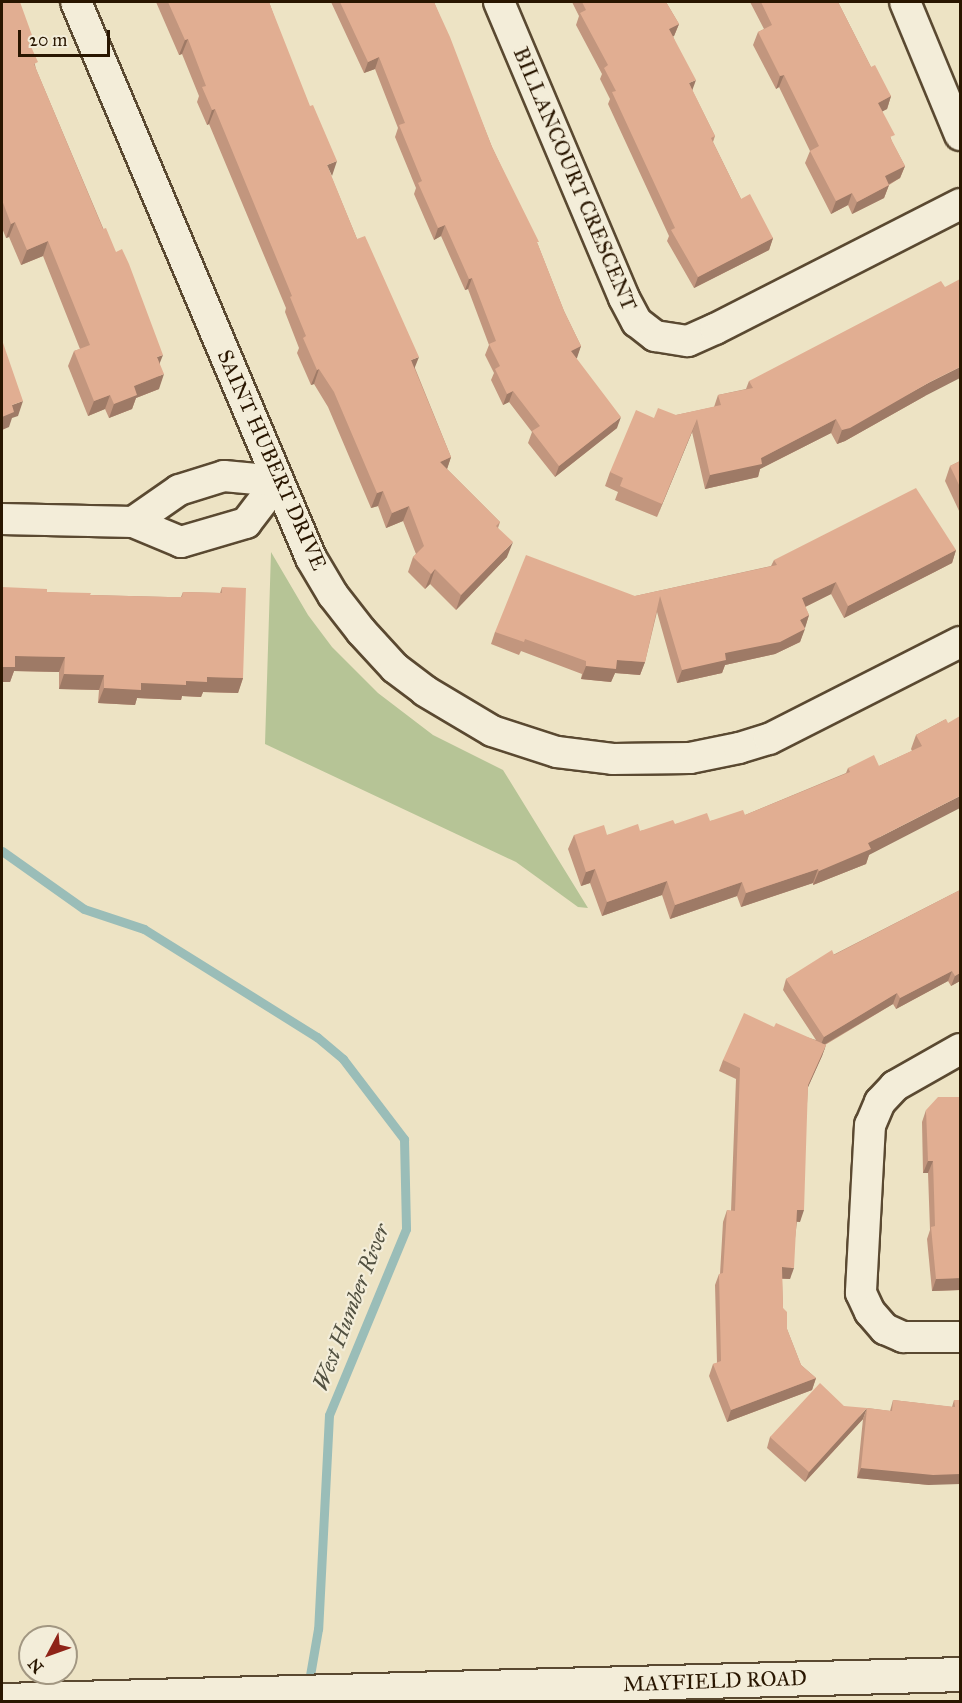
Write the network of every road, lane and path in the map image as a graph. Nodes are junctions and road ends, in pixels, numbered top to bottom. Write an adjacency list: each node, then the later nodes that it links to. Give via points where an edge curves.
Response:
1 (76, 2): 6 (street, SAINT HUBERT DRIVE)
2 (499, 2): 5 (street, BILLANCOURT CRESCENT, via 624,298 637,322 655,336 688,341)
3 (905, 2): 4 (street)
4 (960, 135)
5 (960, 204)
6 (278, 481): 8 (street, via 224,476 179,490); 8 (street, via 246,524 181,542); 9 (street, SAINT HUBERT DRIVE, via 311,558 333,595 395,668 457,712 492,731 556,752 613,759 690,758 739,748 797,726)
7 (2, 519): 8 (street)
8 (133, 522)
9 (960, 642)
10 (960, 1050): 11 (street, via 895,1086 880,1102 870,1125 861,1293 870,1312 885,1329 903,1337)
11 (960, 1337)
12 (960, 1674): 13 (main road, MAYFIELD ROAD)
13 (2, 1700)

